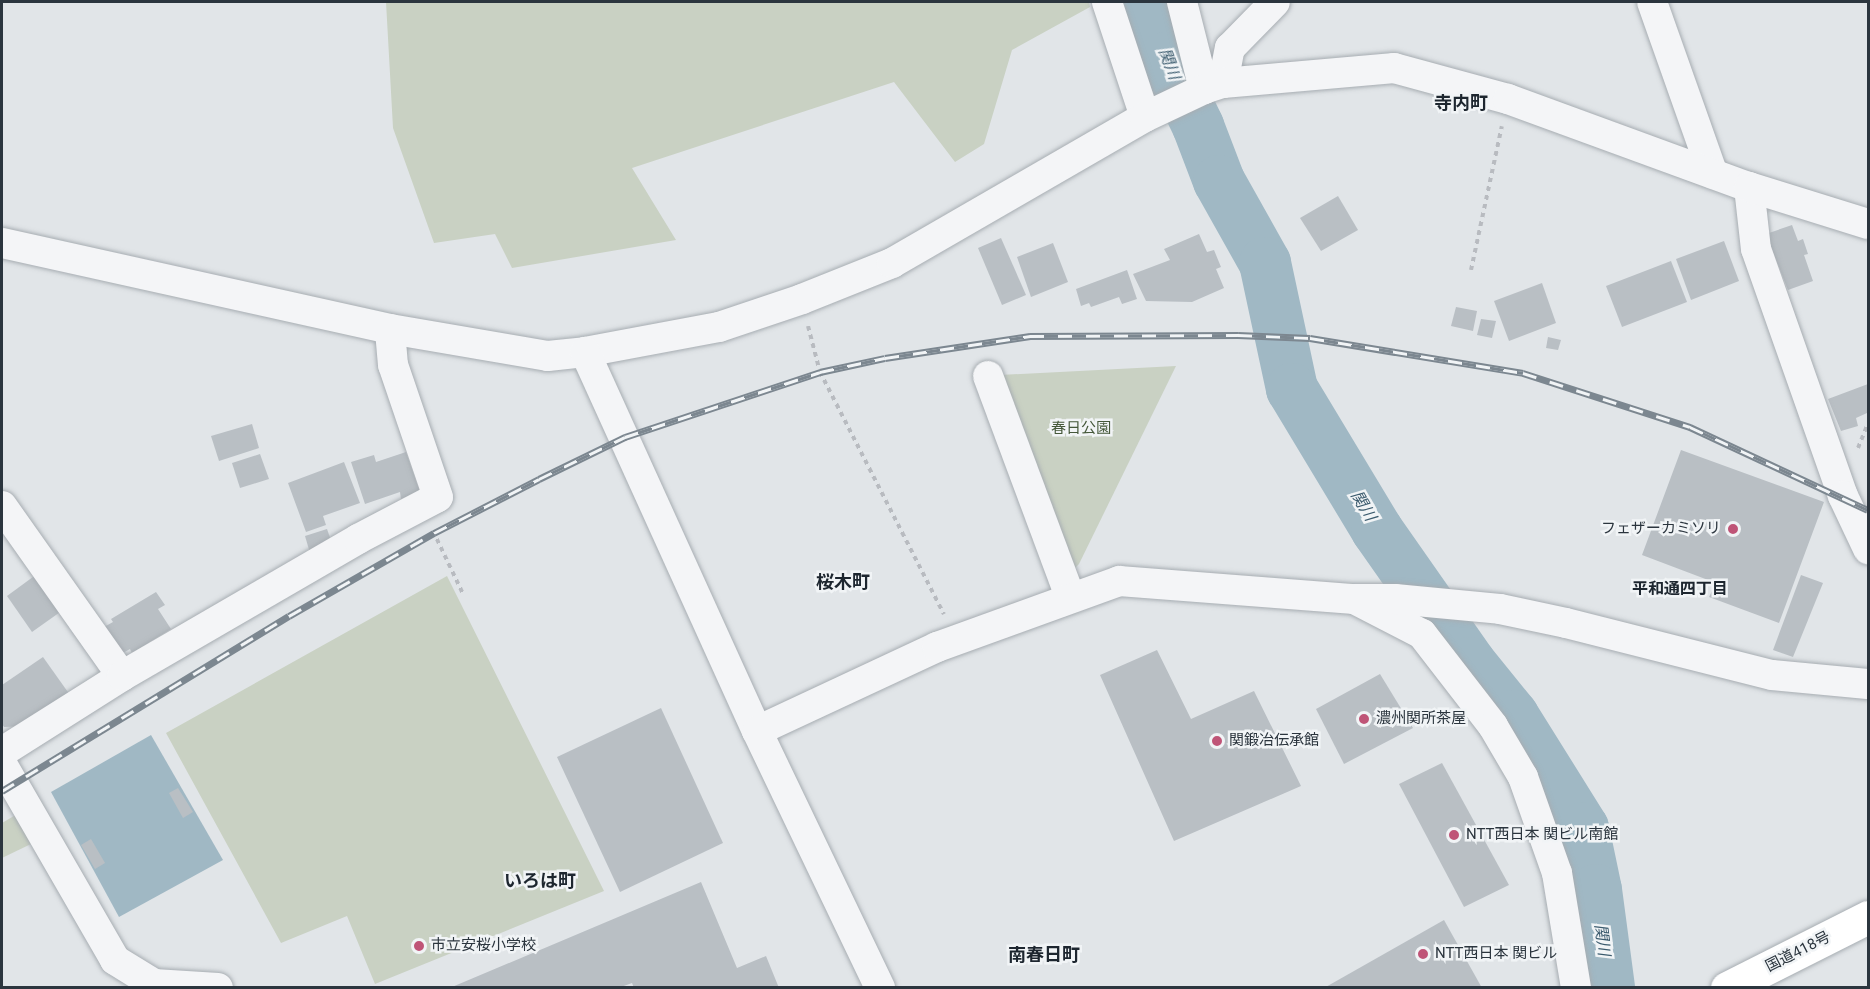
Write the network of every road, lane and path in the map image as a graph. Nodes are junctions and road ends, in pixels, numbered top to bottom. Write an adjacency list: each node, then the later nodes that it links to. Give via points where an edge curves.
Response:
1 (1107, 2): 7 (street)
2 (1182, 2): 5 (street)
3 (1275, 2): 5 (street, via 1230,48)
4 (1652, 2): 8 (street)
5 (1214, 86): 6 (street, via 1394,68); 7 (street)
6 (1508, 99): 8 (street); 12 (path)
7 (1145, 117): 13 (street, via 892,263)
8 (1713, 174): 9 (street)
9 (1749, 187): 10 (street); 19 (street, via 1756,249 1843,496)
10 (1869, 225)
11 (2, 243): 14 (street)
12 (1471, 270)
13 (802, 299): 15 (street, via 718,327); 23 (path, via 820,372)
14 (390, 329): 15 (street, via 548,356); 17 (street, via 393,365 438,496)
15 (585, 352): 26 (street)
16 (988, 376): 21 (street)
17 (422, 505): 20 (path); 24 (street)
18 (2, 506): 24 (street)
19 (1869, 549)
20 (463, 594)
21 (1070, 597): 22 (street, via 1119,581); 23 (street)
22 (1354, 599): 25 (street, via 1500,609 1772,675); 33 (street, via 1422,634 1493,726 1522,777 1557,873)
23 (957, 639): 26 (street)
24 (122, 676): 27 (street)
25 (1869, 684)
26 (757, 731): 32 (street)
27 (2, 752)
28 (2, 764): 30 (street, via 115,960)
29 (1869, 916): 34 (highway, 国道418号)
30 (153, 986): 31 (street)
31 (218, 987)
32 (880, 987)
33 (1576, 987)
34 (1727, 987)

